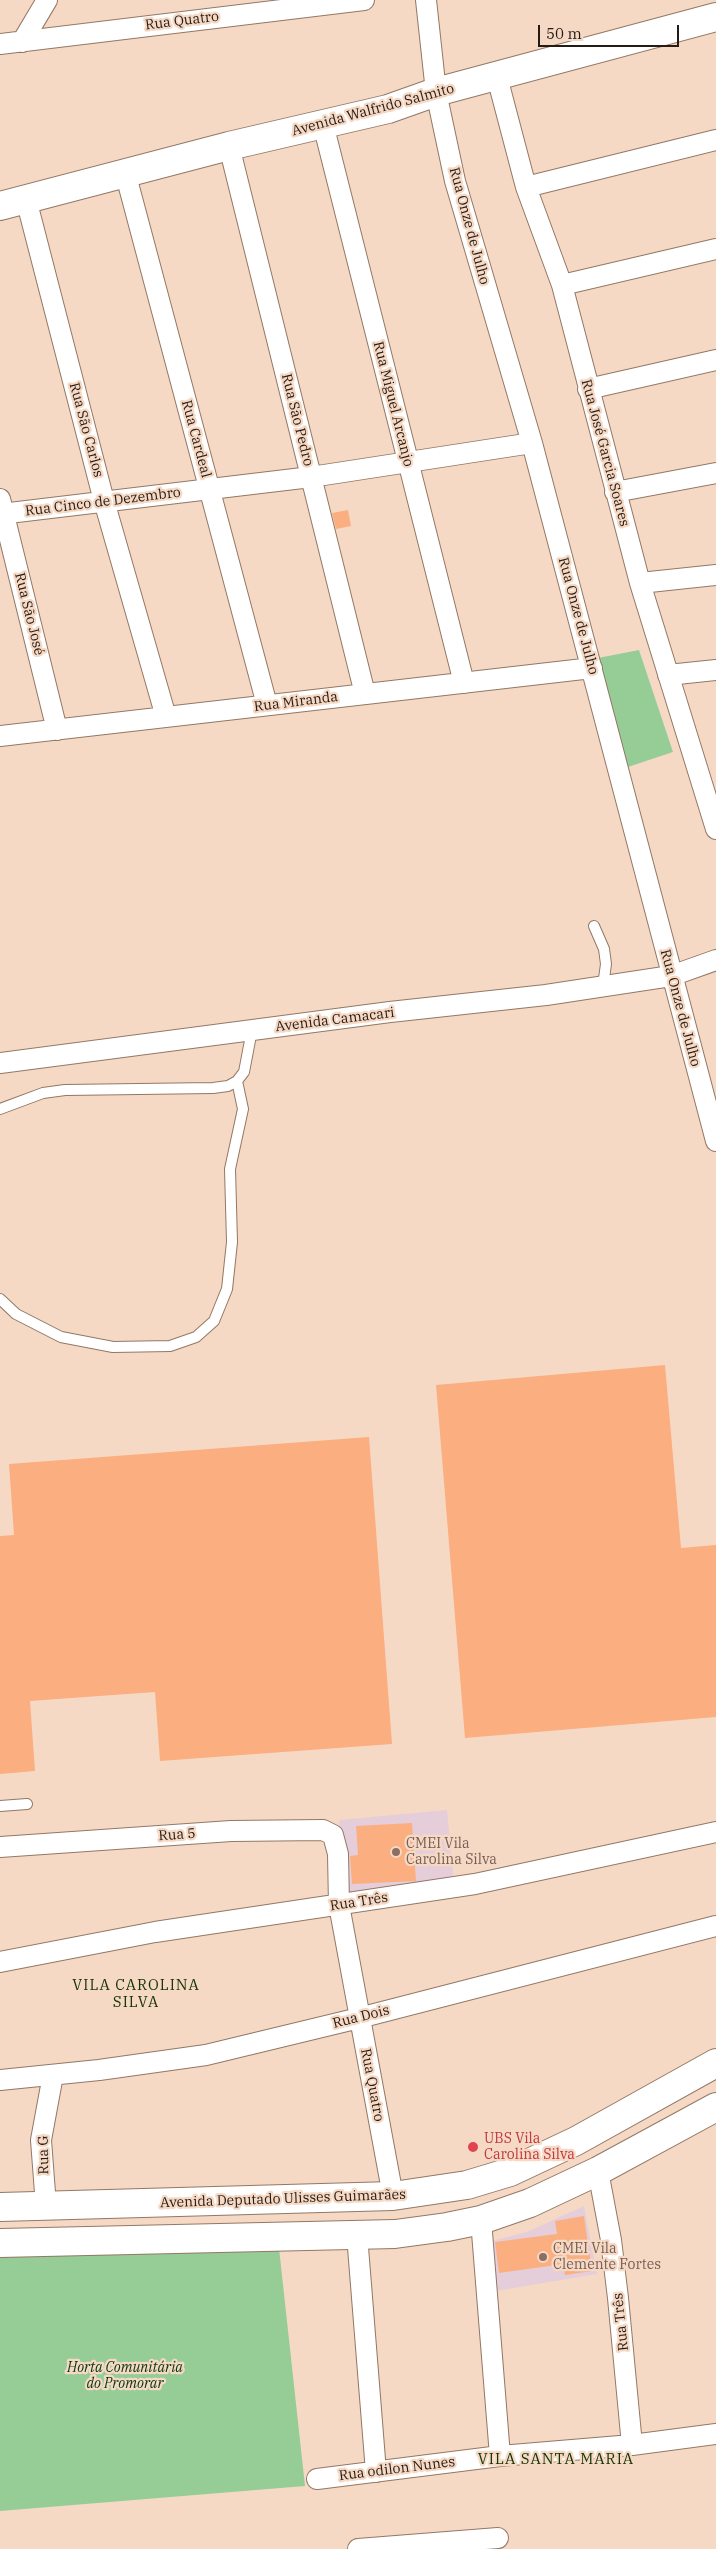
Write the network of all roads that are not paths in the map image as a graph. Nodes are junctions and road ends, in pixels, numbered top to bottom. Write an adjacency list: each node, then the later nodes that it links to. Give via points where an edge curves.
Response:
1 (46, 0): 7 (street)
2 (364, 0): 4 (street, Rua Quatro)
3 (426, 0): 10 (street, Rua Onze de Julho)
4 (273, 5): 5 (street, Rua Quatro)
5 (218, 8): 7 (street, Rua Quatro)
6 (716, 17): 9 (street, Avenida Walfrido Salmito)
7 (22, 42): 8 (street, Rua Quatro)
8 (0, 44)
9 (497, 77): 10 (street, Avenida Walfrido Salmito); 15 (street, Rua José Garcia Soares)
10 (436, 92): 11 (street, Avenida Walfrido Salmito, via 388,109); 22 (street, Rua Onze de Julho, via 455,181)
11 (323, 124): 13 (street, Avenida Walfrido Salmito); 23 (street, Rua Miguel Arcanjo)
12 (716, 140): 15 (street)
13 (229, 146): 14 (street, Avenida Walfrido Salmito); 25 (street, Rua São Pedro)
14 (125, 172): 16 (street, Avenida Walfrido Salmito); 26 (street, Rua Cardeal)
15 (526, 186): 19 (street, Rua José Garcia Soares)
16 (26, 199): 17 (street, Avenida Walfrido Salmito); 28 (street, Rua São Carlos)
17 (0, 206)
18 (716, 249): 19 (street)
19 (562, 286): 21 (street, Rua José Garcia Soares)
20 (716, 360): 21 (street)
21 (588, 389): 27 (street, Rua José Garcia Soares)
22 (532, 443): 23 (street, Rua Cinco de Dezembro); 32 (street, Rua Onze de Julho)
23 (408, 463): 25 (street, Rua Cinco de Dezembro); 35 (street, Rua Miguel Arcanjo)
24 (716, 473): 27 (street)
25 (311, 477): 26 (street, Rua Cinco de Dezembro); 36 (street, Rua São Pedro)
26 (210, 490): 28 (street, Rua Cinco de Dezembro); 37 (street, Rua Cardeal)
27 (615, 492): 31 (street, Rua José Garcia Soares)
28 (104, 501): 29 (street, Rua Cinco de Dezembro); 38 (street, Rua São Carlos)
29 (1, 509): 39 (street, Rua São José)
30 (716, 575): 31 (street)
31 (640, 583): 34 (street, Rua José Garcia Soares)
32 (592, 668): 35 (street, Rua Miranda); 44 (street, Rua Onze de Julho)
33 (716, 670): 34 (street)
34 (668, 675): 41 (street, Rua José Garcia Soares)
35 (464, 683): 36 (street, Rua Miranda)
36 (365, 694): 37 (street, Rua Miranda)
37 (268, 705): 38 (street, Rua Miranda)
38 (166, 717): 39 (street, Rua Miranda)
39 (57, 730): 40 (street, Rua Miranda)
40 (0, 736)
41 (716, 829)
42 (594, 926): 45 (lane, via 604,949)
43 (716, 960): 44 (street, Avenida Camacari)
44 (671, 976): 45 (street, Avenida Camacari); 50 (street, Rua Onze de Julho)
45 (603, 986): 46 (street, Avenida Camacari)
46 (252, 1030): 47 (street, Avenida Camacari); 48 (lane, via 244,1072)
47 (0, 1063)
48 (237, 1081): 49 (lane, via 213,1088 65,1090 43,1093); 51 (lane, via 243,1109 230,1169 232,1242 227,1289 214,1320 196,1337 170,1346 113,1347 61,1337 22,1318)
49 (0, 1110)
50 (716, 1141)
51 (0, 1299)
52 (27, 1804): 53 (lane)
53 (0, 1806)
54 (716, 1832): 57 (street, Rua Três, via 475,1884)
55 (0, 1847): 56 (street, Rua 5, via 231,1831 322,1830 332,1835)
56 (338, 1854): 57 (street, Rua Quatro)
57 (339, 1905): 59 (street, Rua Três, via 154,1932); 60 (street, Rua Quatro)
58 (716, 1926): 60 (street, Rua Dois)
59 (0, 1962)
60 (359, 2018): 62 (street, Rua Dois, via 206,2055); 66 (street, Rua Quatro)
61 (716, 2063): 66 (street, Avenida Deputado Ulisses Guimarães, via 576,2141 510,2172 467,2185)
62 (53, 2075): 63 (street, Rua Dois); 69 (street, Rua G, via 41,2140)
63 (0, 2080)
64 (716, 2107): 65 (street)
65 (598, 2171): 70 (street, via 530,2203); 75 (street, Rua Três, via 611,2240)
66 (393, 2196): 67 (street, Avenida Deputado Ulisses Guimarães)
67 (298, 2200): 69 (street, Avenida Deputado Ulisses Guimarães); 72 (street)
68 (0, 2206): 69 (street, Avenida Deputado Ulisses Guimarães)
69 (46, 2206)
70 (481, 2220): 71 (street, via 402,2233); 76 (street)
71 (357, 2235): 72 (street); 77 (street)
72 (297, 2237): 73 (street)
73 (0, 2244)
74 (716, 2434): 75 (street, Rua odilon Nunes)
75 (632, 2445): 76 (street, Rua odilon Nunes)
76 (500, 2456): 77 (street, Rua odilon Nunes)
77 (376, 2472): 78 (street, Rua odilon Nunes)
78 (317, 2479)
79 (498, 2538): 80 (street)
80 (358, 2549)

